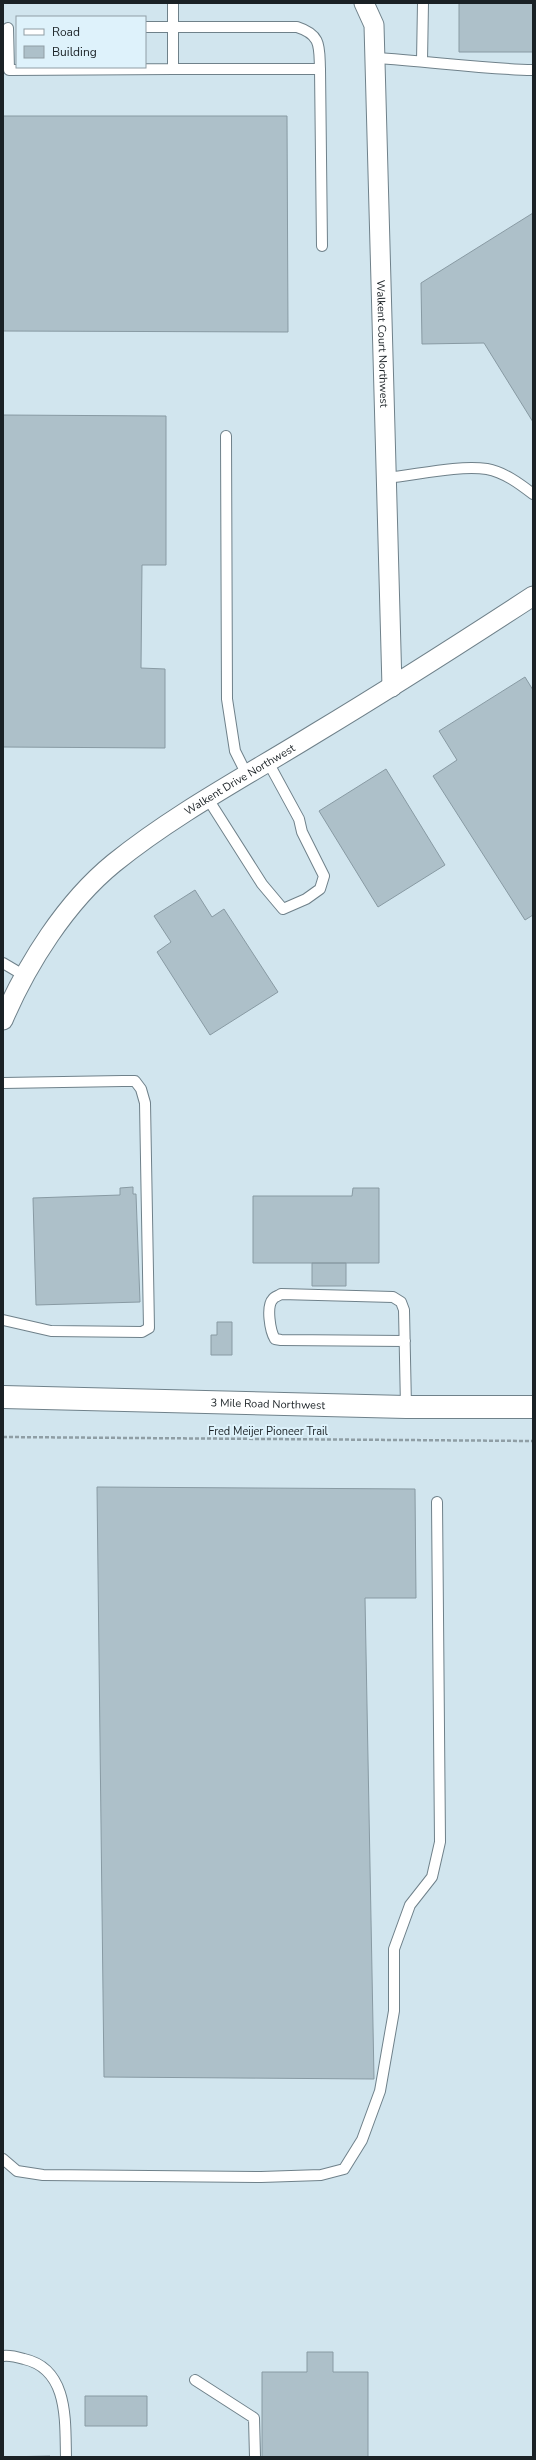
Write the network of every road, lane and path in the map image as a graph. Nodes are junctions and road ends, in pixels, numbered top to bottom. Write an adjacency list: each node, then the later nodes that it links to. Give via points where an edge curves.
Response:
1 (173, 3): 4 (lane)
2 (364, 3): 7 (street, Walkent Court Northwest, via 374,25)
3 (423, 3): 8 (lane)
4 (173, 26): 5 (lane); 9 (lane); 10 (lane, via 297,28 308,31 316,38 319,46)
5 (146, 27)
6 (9, 28): 9 (lane, via 9,70)
7 (375, 58): 8 (lane); 14 (street, Walkent Court Northwest)
8 (422, 61): 11 (lane, via 486,69)
9 (173, 69): 10 (lane)
10 (320, 69): 12 (lane)
11 (533, 70)
12 (322, 246)
13 (226, 436): 19 (lane, via 227,699 235,751)
14 (386, 478): 15 (lane, via 469,468 489,470 515,481); 17 (street, Walkent Court Northwest)
15 (533, 494)
16 (533, 596): 17 (street, Walkent Drive Northwest)
17 (392, 687): 18 (street, Walkent Drive Northwest)
18 (268, 762): 19 (street, Walkent Drive Northwest); 20 (lane, via 299,819 302,832 324,876 320,889 306,899 283,909 262,884)
19 (247, 775): 20 (street, Walkent Drive Northwest)
20 (208, 799): 22 (street, Walkent Drive Northwest, via 113,864 81,896 45,941)
21 (3, 963): 22 (lane)
22 (24, 976): 23 (street, Walkent Drive Northwest)
23 (3, 1020)
24 (3, 1083): 25 (lane, via 123,1081 135,1082 141,1089 145,1103 149,1328 142,1332 51,1332)
25 (3, 1320)
26 (405, 1341): 26 (lane, via 404,1310 401,1302 393,1297 281,1294 273,1298 270,1305 272,1334 275,1339); 28 (lane)
27 (3, 1397): 28 (main road, 3 Mile Road Northwest)
28 (406, 1407): 29 (main road, 3 Mile Road Northwest)
29 (533, 1407)
30 (3, 1437): 31 (path, Fred Meijer Pioneer Trail)
31 (533, 1441)
32 (437, 1502): 33 (lane, via 440,1842 432,1877 410,1905 394,1949 394,2011 380,2091 362,2140 344,2169 321,2175 261,2177 43,2175 17,2172)
33 (3, 2159)
34 (3, 2356): 36 (lane, via 32,2360 49,2370 60,2388 64,2407)
35 (195, 2380): 37 (lane, via 254,2418)
36 (66, 2457)
37 (255, 2457)

